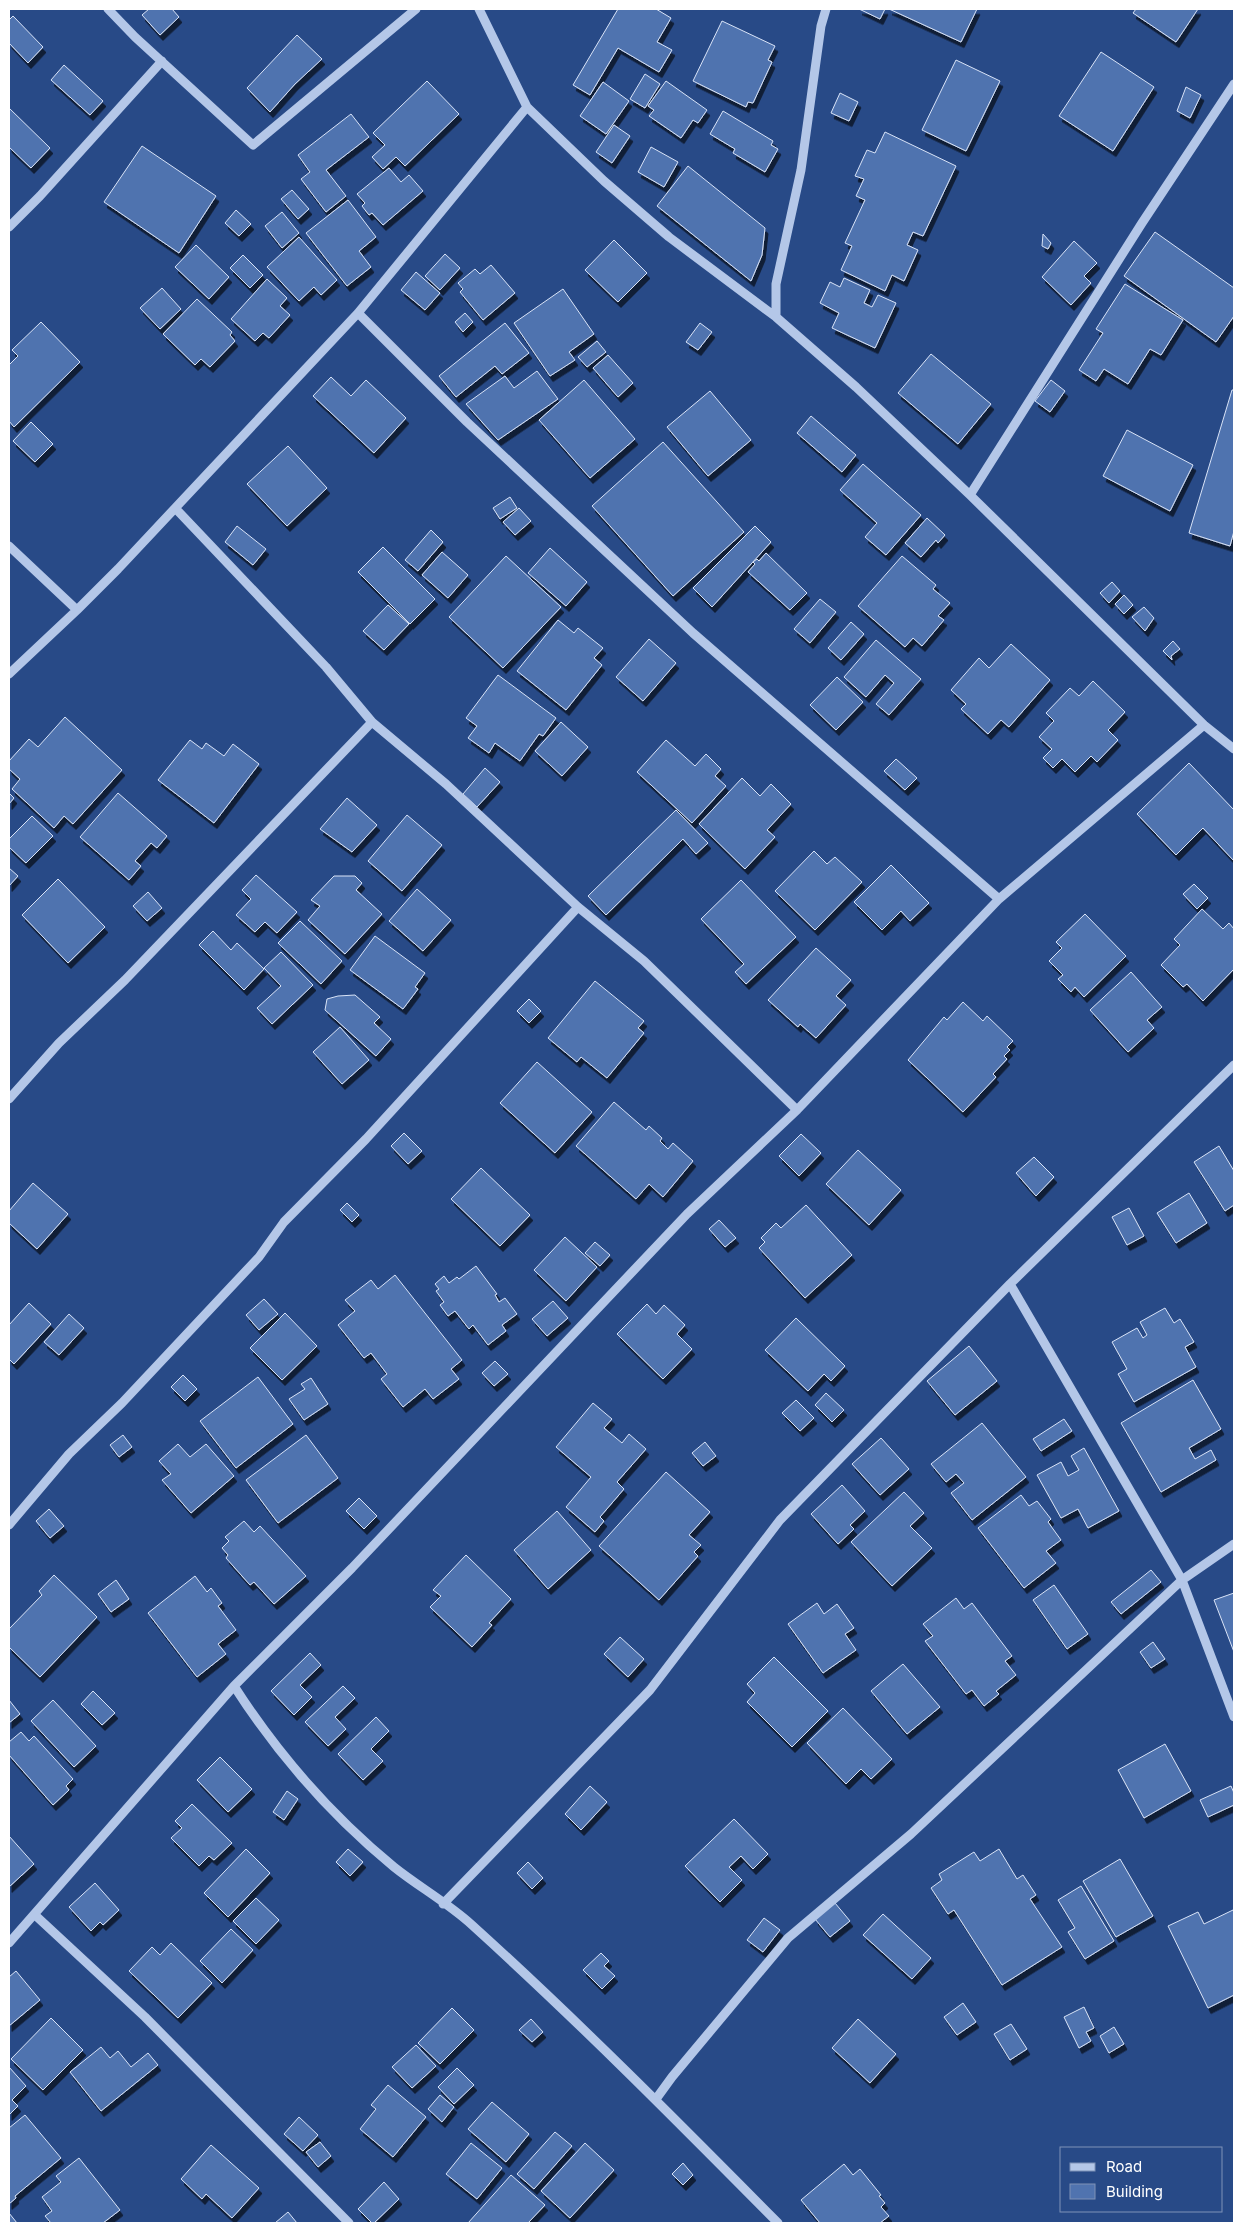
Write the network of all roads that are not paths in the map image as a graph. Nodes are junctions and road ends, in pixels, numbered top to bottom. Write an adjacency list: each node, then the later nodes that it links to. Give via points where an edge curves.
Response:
1 (108, 9): 5 (street)
2 (416, 9): 5 (street, via 253,145)
3 (479, 9): 7 (street)
4 (826, 9): 10 (street, via 801,170 776,284)
5 (162, 61): 8 (street)
6 (1234, 84): 11 (street)
7 (526, 107): 9 (street); 10 (street, via 669,237)
8 (9, 227)
9 (358, 313): 12 (street); 19 (street, via 467,422 693,633)
10 (776, 317): 11 (street, via 856,387)
11 (970, 495): 17 (street)
12 (176, 509): 14 (street); 16 (street, via 326,667)
13 (9, 546): 14 (street)
14 (77, 610): 15 (street)
15 (9, 674)
16 (372, 722): 20 (street, via 446,784); 22 (street, via 126,980 59,1043)
17 (1204, 725): 18 (street); 19 (street)
18 (1234, 749)
19 (999, 899): 23 (street)
20 (578, 908): 23 (street, via 644,962); 25 (street, via 366,1140 284,1222 246,1271 122,1403 69,1454)
21 (1234, 1065): 24 (street)
22 (9, 1099)
23 (797, 1110): 28 (street, via 687,1214 352,1568)
24 (1010, 1284): 27 (street); 30 (street, via 780,1520 650,1690)
25 (9, 1525)
26 (1234, 1544): 27 (street)
27 (1182, 1580): 29 (street); 33 (street, via 911,1834 788,1938)
28 (234, 1686): 30 (street, via 252,1714 332,1810 394,1867); 31 (street)
29 (1234, 1717)
30 (443, 1904): 33 (street, via 470,1923)
31 (35, 1915): 32 (street); 34 (street, via 145,2017)
32 (9, 1943)
33 (656, 2099): 35 (street)
34 (350, 2223)
35 (778, 2223)

